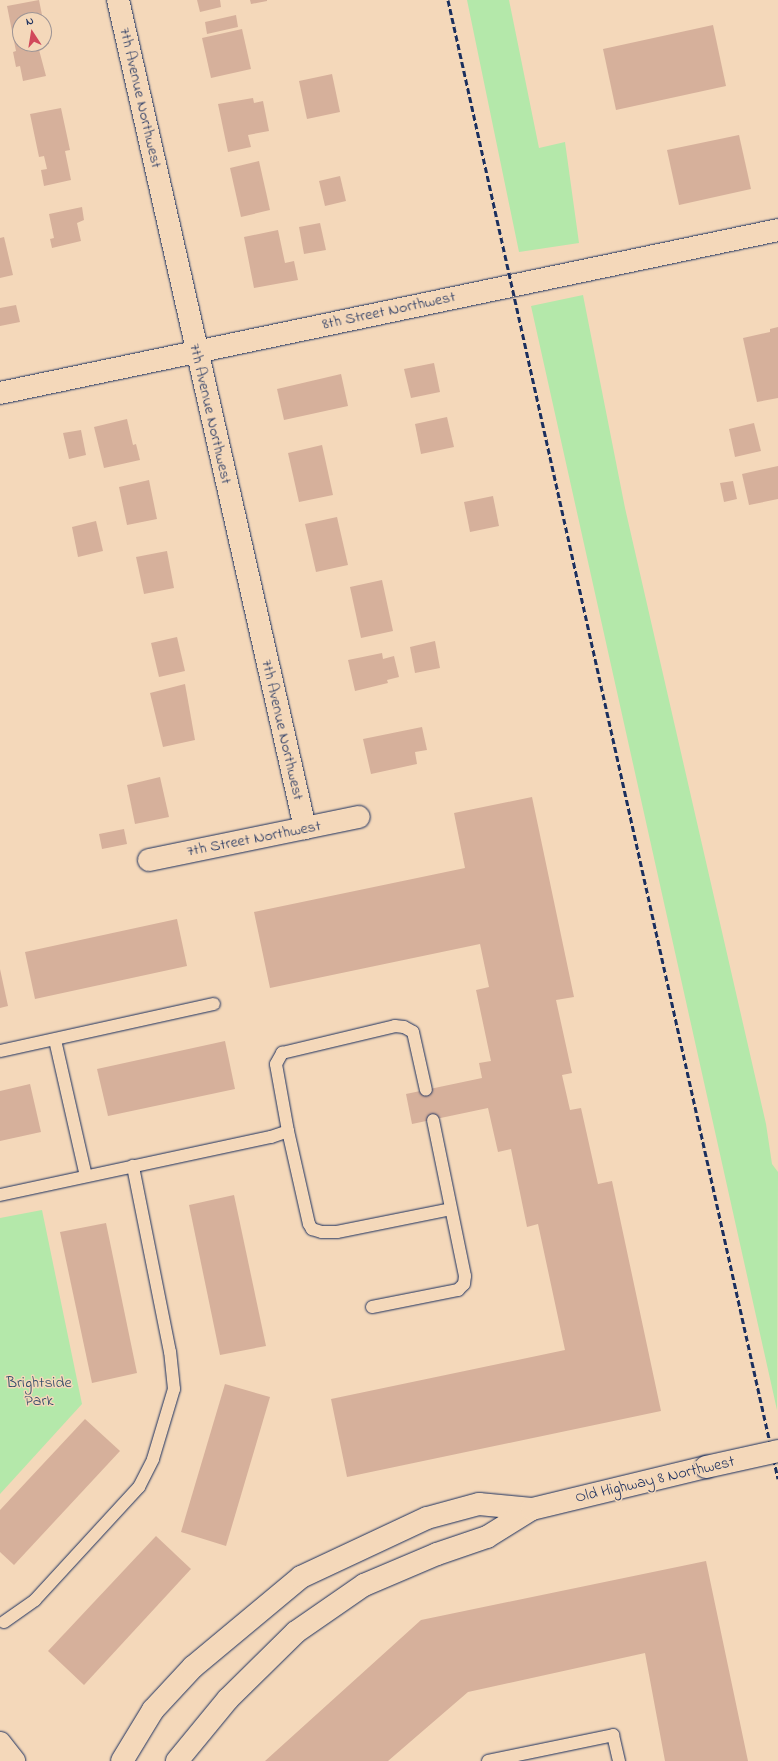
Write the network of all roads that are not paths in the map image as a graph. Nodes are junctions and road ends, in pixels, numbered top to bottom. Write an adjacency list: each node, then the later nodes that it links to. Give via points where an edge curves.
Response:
1 (118, 0): 3 (street, 7th Avenue Northwest)
2 (778, 230): 3 (street, 8th Street Northwest)
3 (196, 351): 4 (street, 8th Street Northwest); 6 (street, 7th Avenue Northwest)
4 (0, 393)
5 (359, 817): 6 (street, 7th Street Northwest)
6 (305, 828): 7 (street, 7th Street Northwest)
7 (149, 860)
8 (214, 1004): 9 (lane)
9 (55, 1040): 10 (lane); 15 (lane)
10 (0, 1051)
11 (426, 1090): 13 (lane, via 413,1032 404,1026 282,1053 276,1064)
12 (433, 1120): 17 (lane)
13 (288, 1131): 14 (lane); 17 (lane, via 312,1229 337,1232)
14 (133, 1166): 15 (lane); 21 (lane, via 170,1352 174,1389 153,1459 139,1487 35,1600)
15 (86, 1176): 16 (lane)
16 (0, 1195)
17 (451, 1209): 18 (lane, via 465,1276 464,1284 458,1290)
18 (372, 1307)
19 (778, 1451): 20 (street, Old Highway 8 Northwest, bridge)
20 (532, 1509): 24 (street, Old Highway 8 Northwest, via 479,1504 428,1518 301,1577 193,1667 152,1710); 25 (street, Old Highway 8 Northwest, via 487,1538 437,1554 364,1585 296,1632 228,1699)
21 (4, 1622)
22 (0, 1743): 23 (street)
23 (14, 1761)
24 (122, 1761)
25 (177, 1761)
26 (488, 1761): 27 (lane, via 613,1735)
27 (619, 1761)

